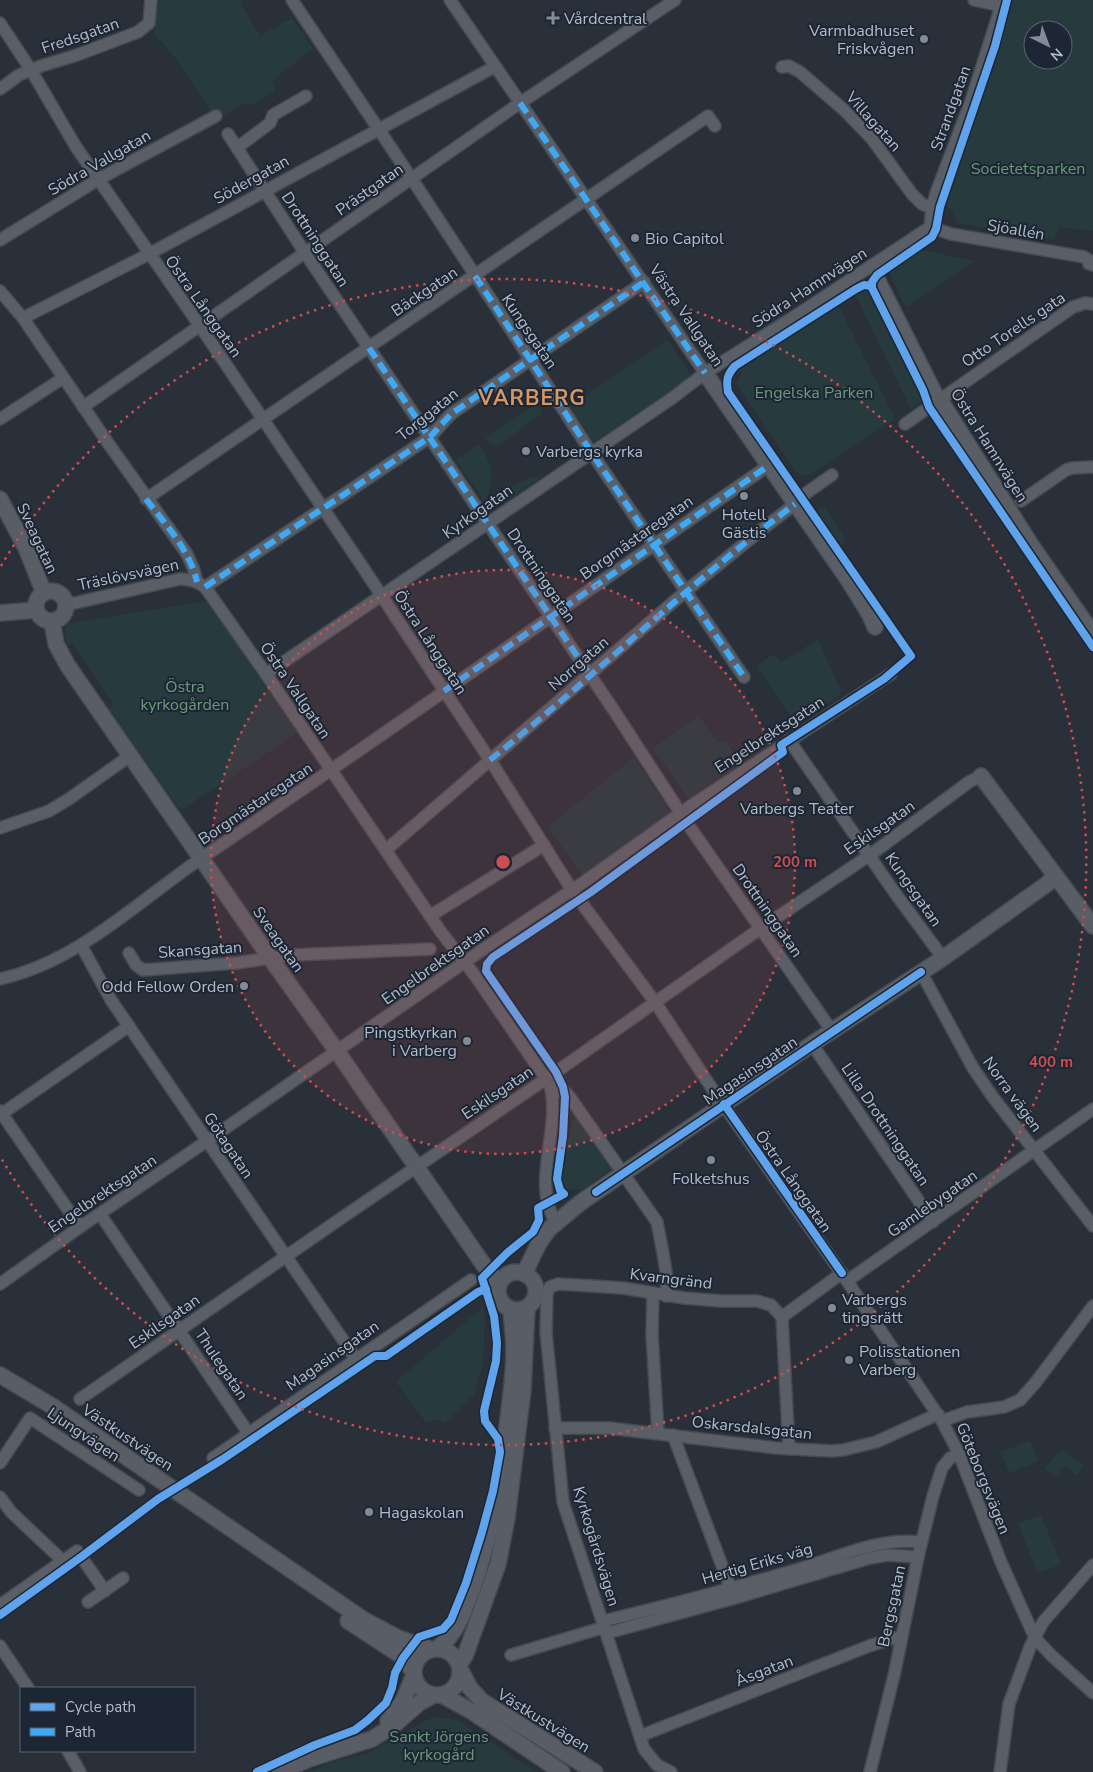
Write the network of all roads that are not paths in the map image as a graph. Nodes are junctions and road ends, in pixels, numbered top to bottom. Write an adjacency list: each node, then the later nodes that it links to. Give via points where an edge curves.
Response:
1 (150, 0): 10 (street, Fredsgatan, via 149,23 138,32)
2 (292, 0): 16 (street, Kungsgatan)
3 (450, 0): 8 (street, Västra Vallgatan)
4 (675, 0): 13 (street, Prästgatan)
5 (974, 0): 6 (street)
6 (1002, 3): 23 (street, Strandgatan)
7 (0, 23): 10 (street, Östra Långgatan)
8 (494, 67): 13 (street, Västra Vallgatan); 16 (street, Södergatan)
9 (782, 67): 23 (street, Villagatan, via 788,66 800,72 844,110 877,146 912,194)
10 (31, 70): 11 (street, Fredsgatan); 20 (street, Östra Långgatan, via 76,147)
11 (0, 89)
12 (306, 96): 18 (street, via 273,115 270,123)
13 (520, 103): 19 (street, Prästgatan); 22 (street, Västra Vallgatan)
14 (216, 116): 20 (street, Södra Vallgatan)
15 (715, 126): 22 (street, Bäckgatan, via 708,116)
16 (378, 129): 19 (street, Kungsgatan); 21 (street, Södergatan)
17 (228, 134): 18 (street, Drottninggatan)
18 (238, 147): 21 (street, Drottninggatan)
19 (412, 178): 26 (street, Prästgatan); 30 (street, Kungsgatan)
20 (99, 179): 25 (street, Södra Vallgatan); 27 (street, Östra Långgatan)
21 (265, 191): 26 (street, Drottninggatan); 27 (street, Södergatan)
22 (586, 199): 30 (street, Bäckgatan); 31 (street, Västra Vallgatan)
23 (932, 208): 24 (street, Strandgatan)
24 (930, 227): 28 (street, Södra Hamnvägen); 29 (street, Sjöallén, via 951,234 1084,257)
25 (0, 240)
26 (305, 253): 35 (street, Prästgatan); 36 (street, Drottninggatan)
27 (149, 254): 34 (street, Södergatan); 35 (street, Östra Långgatan)
28 (872, 265): 38 (street, Södra Hamnvägen); 40 (street, Östra Hamnvägen)
29 (1093, 265)
30 (475, 276): 36 (street, Bäckgatan); 37 (street, Kungsgatan)
31 (644, 282): 37 (street, Torggatan); 38 (street, Västra Vallgatan)
32 (0, 291): 34 (street, Östra Vallgatan)
33 (1093, 304): 40 (street, Otto Torells gata, via 1073,307)
34 (24, 318): 39 (street, Östra Vallgatan)
35 (200, 326): 41 (street, Prästgatan); 43 (street, Östra Långgatan)
36 (369, 348): 43 (street, Bäckgatan); 45 (street, Drottninggatan)
37 (530, 360): 45 (street, Torggatan, via 451,414); 46 (street, Kungsgatan)
38 (705, 373): 46 (street, Kyrkogatan); 47 (street, Västra Vallgatan)
39 (63, 378): 41 (street, Östra Vallgatan); 42 (street)
40 (940, 400): 44 (street, Otto Torells gata); 67 (street, Östra Hamnvägen, via 1031,545)
41 (83, 407): 51 (street, Östra Vallgatan)
42 (0, 419)
43 (263, 420): 51 (street, Bäckgatan); 54 (street, Östra Långgatan)
44 (905, 424)
45 (430, 437): 54 (street, Torggatan); 55 (street, Drottninggatan)
46 (591, 452): 55 (street, Kyrkogatan); 56 (street, Kungsgatan)
47 (768, 466): 53 (street, Västra Vallgatan); 56 (street, Borgmästaregatan)
48 (1093, 468): 52 (street, via 1066,470)
49 (832, 475): 53 (street)
50 (0, 499): 59 (street, Sveagatan, via 26,548)
51 (146, 499): 57 (street, Östra Vallgatan, via 187,554)
52 (1021, 501)
53 (795, 504): 58 (street, Norrgatan); 66 (street, Västra Vallgatan, via 849,581)
54 (323, 507): 57 (street, Torggatan); 60 (street, Östra Långgatan)
55 (488, 523): 60 (street, Kyrkogatan); 64 (street, Drottninggatan)
56 (654, 544): 58 (street, Kungsgatan); 64 (street, Borgmästaregatan)
57 (201, 584): 61 (street, Träslövsvägen, via 180,578); 68 (street, Östra Vallgatan)
58 (686, 591): 70 (street, Norrgatan); 71 (street, Kungsgatan)
59 (44, 593): 61 (street, via 56,593); 62 (street, via 38,598)
60 (382, 597): 68 (street, Kyrkogatan); 72 (street, Östra Långgatan)
61 (66, 605): 65 (street, via 60,618)
62 (36, 610): 63 (street); 65 (street, via 40,617)
63 (0, 613)
64 (550, 617): 70 (street, Drottninggatan); 72 (street, Borgmästaregatan)
65 (52, 621): 74 (street, Sveagatan, via 61,654)
66 (875, 627)
67 (1093, 634)
68 (266, 674): 76 (street, Östra Vallgatan)
69 (891, 674): 73 (street, Engelbrektsgatan)
70 (590, 675): 75 (street, Norrgatan); 78 (street, Drottninggatan)
71 (744, 677)
72 (444, 691): 75 (street, Östra Långgatan); 76 (street, Borgmästaregatan)
73 (789, 740): 78 (street, Engelbrektsgatan); 82 (street, Kungsgatan)
74 (131, 755): 79 (street, via 49,811); 83 (street, Sveagatan)
75 (490, 760): 80 (street, Östra Långgatan); 81 (street, Norrgatan)
76 (331, 771): 81 (street, Östra Vallgatan); 83 (street, Borgmästaregatan)
77 (981, 776): 82 (street, Eskilsgatan); 84 (street)
78 (680, 813): 85 (street, Engelbrektsgatan); 88 (street, Drottninggatan)
79 (0, 828)
80 (544, 845): 85 (street, Östra Långgatan); 86 (street)
81 (386, 850): 86 (street, Östra Vallgatan)
82 (870, 855): 88 (street, Eskilsgatan); 92 (street, Kungsgatan)
83 (202, 858): 89 (street, Borgmästaregatan); 93 (street, Sveagatan)
84 (1055, 876): 87 (street); 92 (street, Magasinsgatan)
85 (572, 890): 94 (street, Engelbrektsgatan); 97 (street, Östra Långgatan)
86 (430, 916): 94 (street, Östra Vallgatan)
87 (1093, 926)
88 (761, 928): 97 (street, Eskilsgatan); 99 (street, Drottninggatan)
89 (81, 945): 96 (street, via 42,966); 98 (street, Götagatan)
90 (430, 949): 93 (street, Skansgatan)
91 (129, 953): 93 (street, Skansgatan, via 143,970)
92 (943, 958): 95 (street, Magasinsgatan)
93 (271, 959): 101 (street, Sveagatan)
94 (465, 963): 101 (street, Engelbrektsgatan); 102 (street, Östra Vallgatan)
95 (921, 972): 99 (street, Magasinsgatan); 108 (street, Norra vägen, via 973,1068)
96 (0, 979)
97 (655, 1002): 102 (street, Eskilsgatan); 104 (street, Östra Långgatan)
98 (129, 1026): 106 (street); 107 (street, Götagatan)
99 (832, 1031): 100 (street, Magasinsgatan)
100 (812, 1044): 104 (street, Magasinsgatan); 113 (street, Lilla Drottninggatan)
101 (337, 1051): 107 (street, Engelbrektsgatan); 109 (street, Sveagatan)
102 (546, 1079): 103 (street, Östra Vallgatan); 109 (street, Eskilsgatan)
103 (552, 1093): 110 (street, via 561,1091 569,1096); 112 (street, via 546,1188 550,1212)
104 (724, 1104): 110 (street, Magasinsgatan); 118 (street, Östra Långgatan)
105 (1093, 1109): 108 (street, Gamlebygatan)
106 (1, 1113): 115 (street)
107 (207, 1142): 111 (street, Engelbrektsgatan); 116 (street, Götagatan)
108 (1035, 1150): 113 (street, Gamlebygatan); 114 (street, Norra vägen)
109 (416, 1166): 116 (street, Eskilsgatan); 121 (street, Sveagatan)
110 (623, 1172): 112 (street, Magasinsgatan); 124 (street, via 657,1222)
111 (100, 1214): 115 (street, Engelbrektsgatan); 129 (street, Thulegatan)
112 (556, 1222): 117 (street, Magasinsgatan, via 539,1243)
113 (934, 1222): 118 (street, Gamlebygatan)
114 (1093, 1226)
115 (80, 1227): 120 (street, Engelbrektsgatan)
116 (285, 1257): 129 (street, Eskilsgatan); 130 (street, Götagatan)
117 (524, 1274): 121 (street, via 510,1274); 126 (street, via 531,1280 535,1292)
118 (845, 1277): 128 (street, Gamlebygatan); 133 (street, Göteborgsvägen)
119 (471, 1280): 130 (street, Magasinsgatan)
120 (0, 1284)
121 (499, 1284): 127 (street, via 499,1299)
122 (550, 1287): 123 (street, Kvarngränd, via 558,1284 624,1288); 134 (street, Kyrkogårdsvägen, via 546,1332)
123 (653, 1294): 124 (street, Kvarngränd); 135 (street)
124 (666, 1296): 128 (street, Kvarngränd, via 765,1302)
125 (1093, 1306): 133 (street, Oskarsdalsgatan, via 1020,1400 1004,1406)
126 (527, 1307): 127 (street); 160 (street, via 522,1396 505,1527 489,1592)
127 (511, 1309): 158 (street, via 512,1378 494,1516 466,1608 455,1632)
128 (782, 1317): 138 (street)
129 (179, 1331): 132 (street, Eskilsgatan); 136 (street, Thulegatan)
130 (356, 1359): 136 (street, Magasinsgatan)
131 (0, 1375): 145 (street, Västkustvägen, via 52,1406)
132 (80, 1399)
133 (940, 1417): 138 (street, Oskarsdalsgatan, via 858,1447 831,1451); 139 (street, Göteborgsvägen)
134 (555, 1428): 135 (street, Oskarsdalsgatan, via 609,1428); 154 (street, Kyrkogårdsvägen, via 563,1502)
135 (658, 1433): 137 (street, Oskarsdalsgatan)
136 (249, 1434): 140 (street, Magasinsgatan)
137 (673, 1435): 138 (street, Oskarsdalsgatan); 151 (street)
138 (789, 1449)
139 (959, 1454): 144 (street, Bergsgatan, via 950,1458 942,1468); 156 (street, Göteborgsvägen)
140 (213, 1458)
141 (0, 1463): 142 (street, Ljungvägen, via 30,1418)
142 (139, 1490)
143 (0, 1497): 147 (street, via 11,1512)
144 (921, 1542): 146 (street, Bergsgatan); 151 (street, Hertig Eriks väg, via 895,1542 863,1548)
145 (258, 1548): 158 (street, Västkustvägen, via 364,1620 398,1638); 161 (street, Västkustvägen, via 339,1615 400,1655)
146 (918, 1557): 151 (street, Hertig Eriks väg, via 887,1555 870,1558); 155 (street, Bergsgatan)
147 (63, 1560): 150 (street, via 77,1551); 153 (street)
148 (1093, 1565): 156 (street, via 1043,1622)
149 (123, 1578): 150 (street)
150 (105, 1591): 152 (street)
151 (733, 1593): 154 (street, Hertig Eriks väg)
152 (88, 1602)
153 (0, 1605)
154 (605, 1627): 159 (street, Hertig Eriks väg); 165 (street, Kyrkogårdsvägen)
155 (900, 1638): 165 (street, Åsgatan, via 869,1646); 173 (street, Bergsgatan)
156 (1035, 1638): 163 (street, Göteborgsvägen); 174 (street, via 1009,1704)
157 (0, 1646): 162 (street)
158 (434, 1649): 160 (street, via 452,1653); 161 (street, via 418,1657)
159 (511, 1655)
160 (460, 1667): 164 (street, via 460,1679 455,1688); 171 (street, Västkustvägen, via 470,1688 482,1701)
161 (414, 1673): 164 (street, via 421,1689); 166 (street, via 404,1701 392,1716)
162 (27, 1687)
163 (1093, 1693)
164 (438, 1695): 166 (street, via 419,1703 372,1739); 170 (street, Västkustvägen, via 477,1714)
165 (640, 1736): 172 (street, Kyrkogårdsvägen, via 644,1749 657,1765)
166 (339, 1749): 169 (street)
167 (69, 1752): 168 (street)
168 (80, 1772)
169 (278, 1772)
170 (562, 1772)
171 (595, 1772)
172 (671, 1772)
173 (870, 1772)
174 (1000, 1772)

